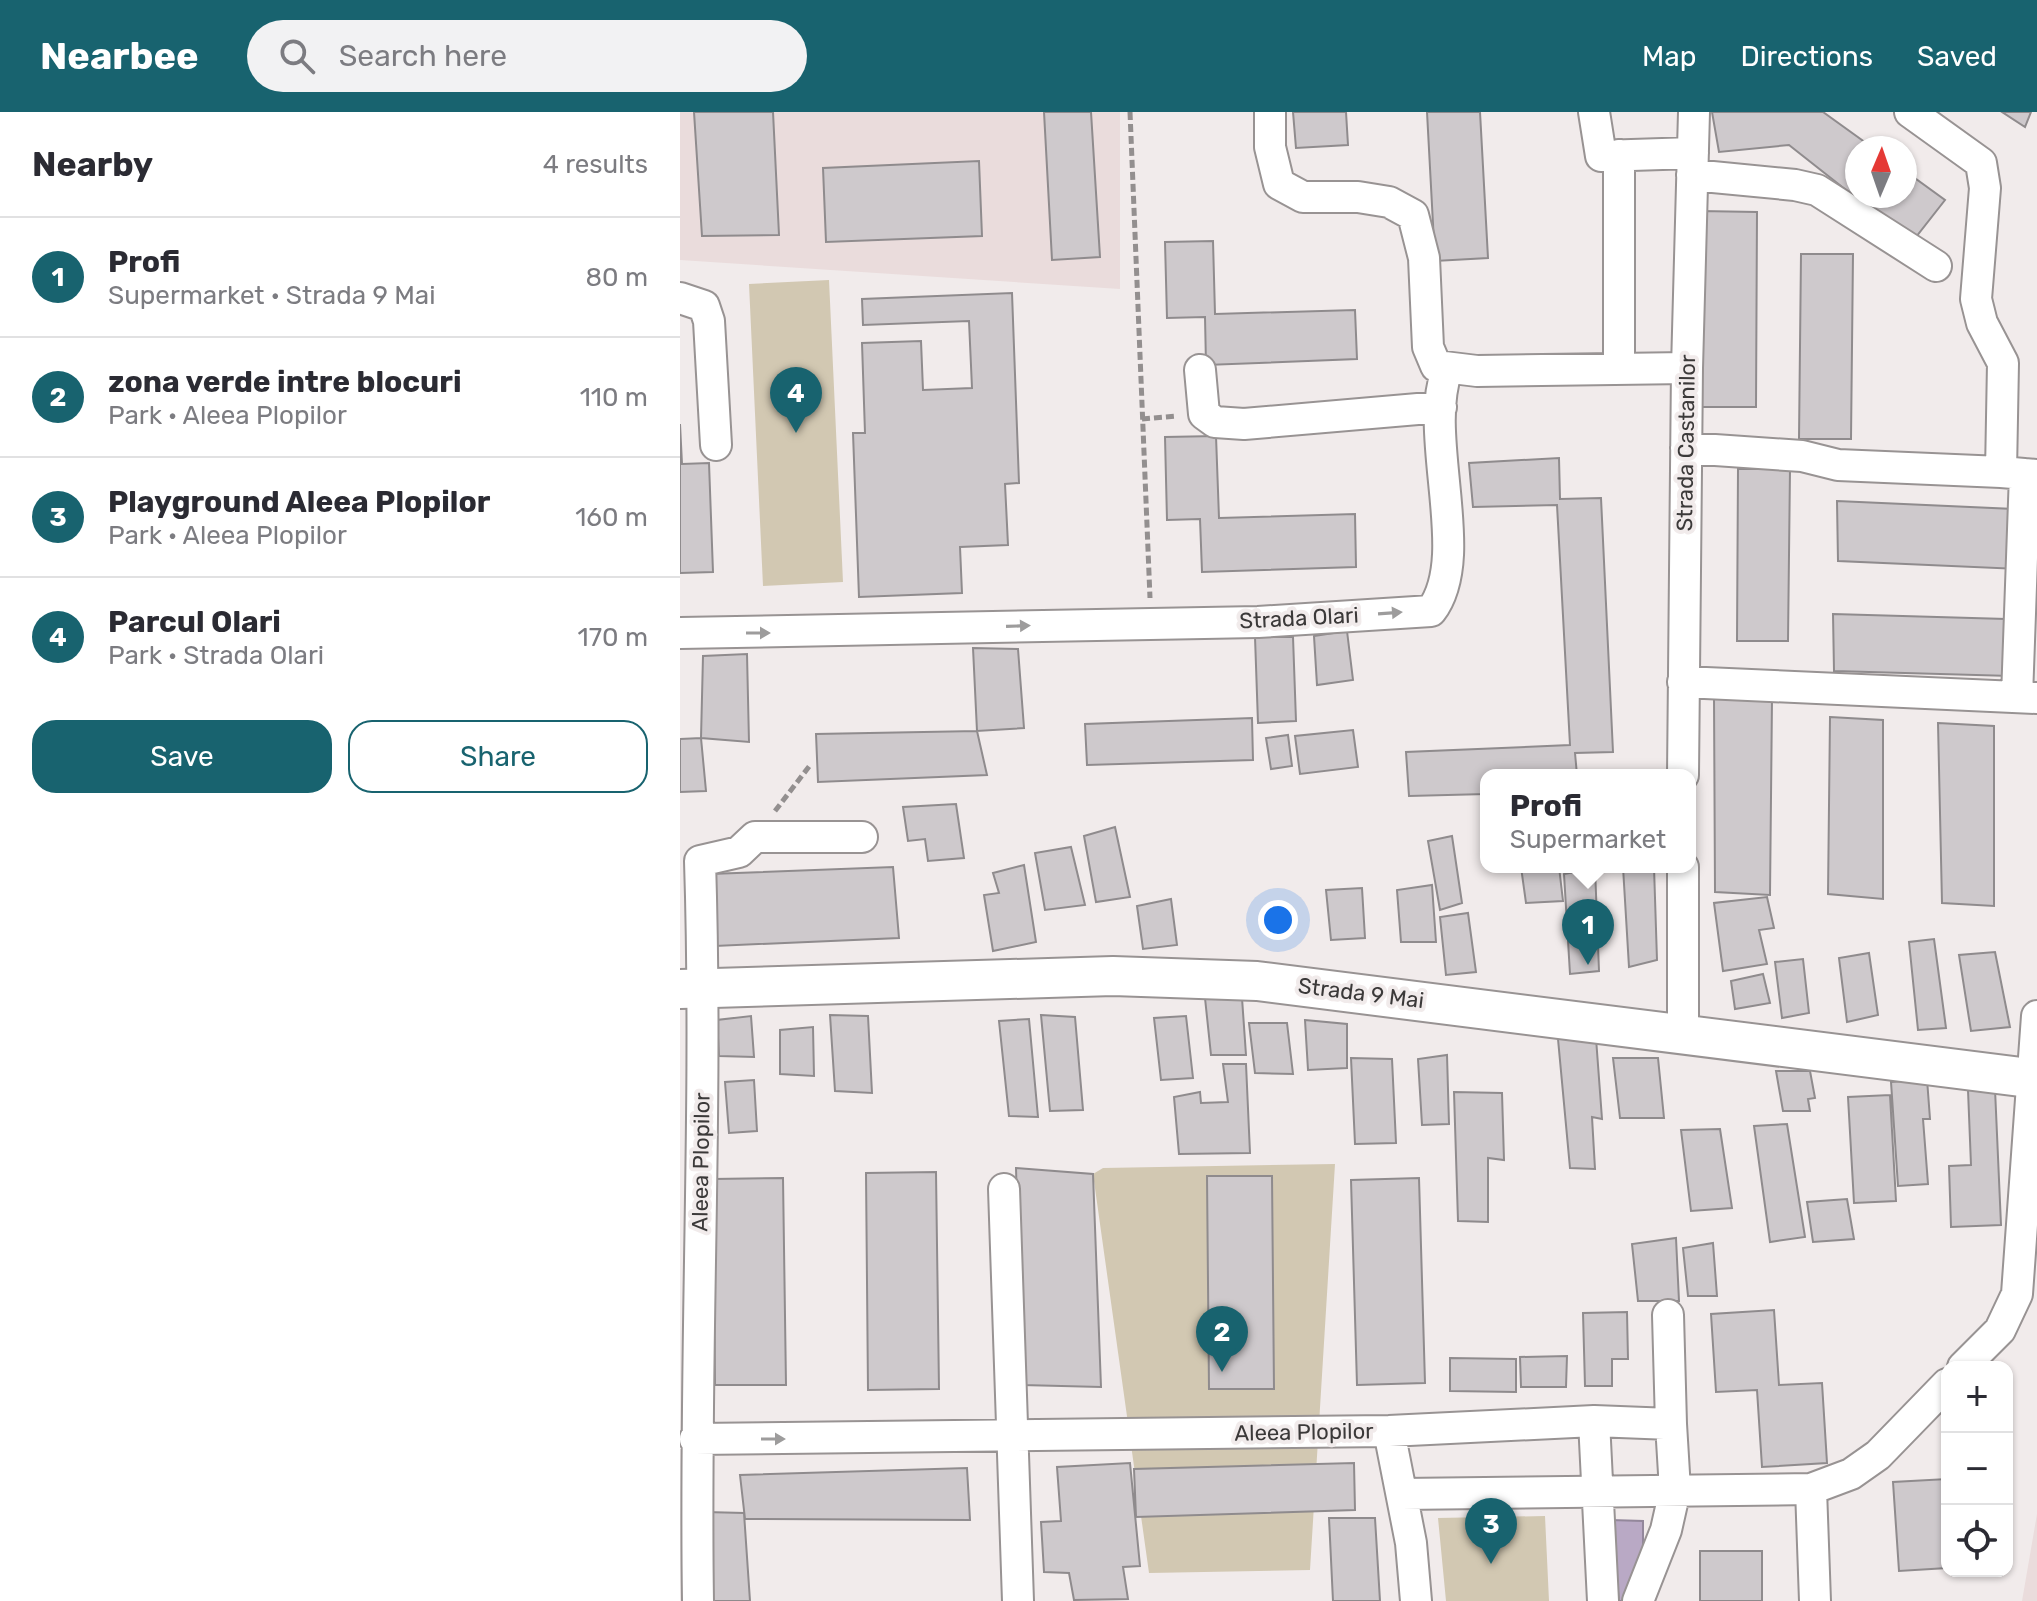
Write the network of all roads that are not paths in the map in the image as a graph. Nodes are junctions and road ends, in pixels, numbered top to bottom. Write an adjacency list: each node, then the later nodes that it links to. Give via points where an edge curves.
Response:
1 (1270, 112): 12 (street, via 1270,147 1279,184 1303,197 1389,202 1413,215 1424,258 1428,347 1436,366)
2 (1594, 112): 5 (street, via 1601,156)
3 (1694, 112): 6 (street, Strada Castanilor)
4 (1910, 112): 16 (street, via 1975,156 1984,175 1976,299 2003,363)
5 (1619, 155): 6 (street); 10 (street)
6 (1693, 164): 7 (street, via 1817,190); 9 (street, Strada Castanilor)
7 (1936, 266)
8 (680, 298): 14 (street, via 704,306 709,321)
9 (1687, 368): 10 (street); 15 (street, Strada Castanilor)
10 (1619, 369): 12 (street)
11 (1200, 370): 13 (street, via 1204,414 1215,422)
12 (1447, 370): 13 (street, Strada Olari)
13 (1441, 407): 17 (street, Strada Olari, one-way to 13, via 1258,622 1431,611 1444,594 1447,524)
14 (716, 445)
15 (1686, 448): 16 (street, via 1802,456 1838,465); 18 (street, Strada Castanilor)
16 (2021, 474): 19 (street)
17 (680, 633)
18 (1683, 682): 19 (street); 20 (street, Strada Castanilor)
19 (2027, 698)
20 (1683, 769)
21 (862, 837): 23 (street, Aleea Plopilor, via 755,837 739,852 700,861)
22 (1683, 873): 25 (street)
23 (692, 989): 25 (main road, Strada 9 Mai, via 1113,976 1257,981); 29 (street, Aleea Plopilor)
24 (2037, 1016): 26 (street)
25 (1683, 1032): 26 (main road, Strada 9 Mai)
26 (2036, 1079): 30 (street, via 2017,1294 2000,1330)
27 (1004, 1189): 35 (street)
28 (1668, 1315): 33 (street)
29 (689, 1335): 36 (street, Aleea Plopilor)
30 (1969, 1361)
31 (1941, 1390): 37 (street, via 1878,1455 1851,1474)
32 (1594, 1421): 33 (street, Aleea Plopilor); 34 (street, Aleea Plopilor); 38 (street)
33 (1671, 1424): 39 (street)
34 (1389, 1431): 35 (street, Aleea Plopilor); 40 (street)
35 (1013, 1437): 36 (street, Aleea Plopilor, one-way to 35); 42 (street)
36 (695, 1439): 41 (street, Aleea Plopilor)
37 (1811, 1489): 39 (street); 46 (street)
38 (1598, 1490): 39 (street); 40 (street); 44 (street)
39 (1675, 1490): 45 (street, via 1666,1530)
40 (1402, 1494): 43 (street)
41 (698, 1601)
42 (1018, 1601)
43 (1416, 1601)
44 (1603, 1601)
45 (1638, 1601)
46 (1815, 1601)

